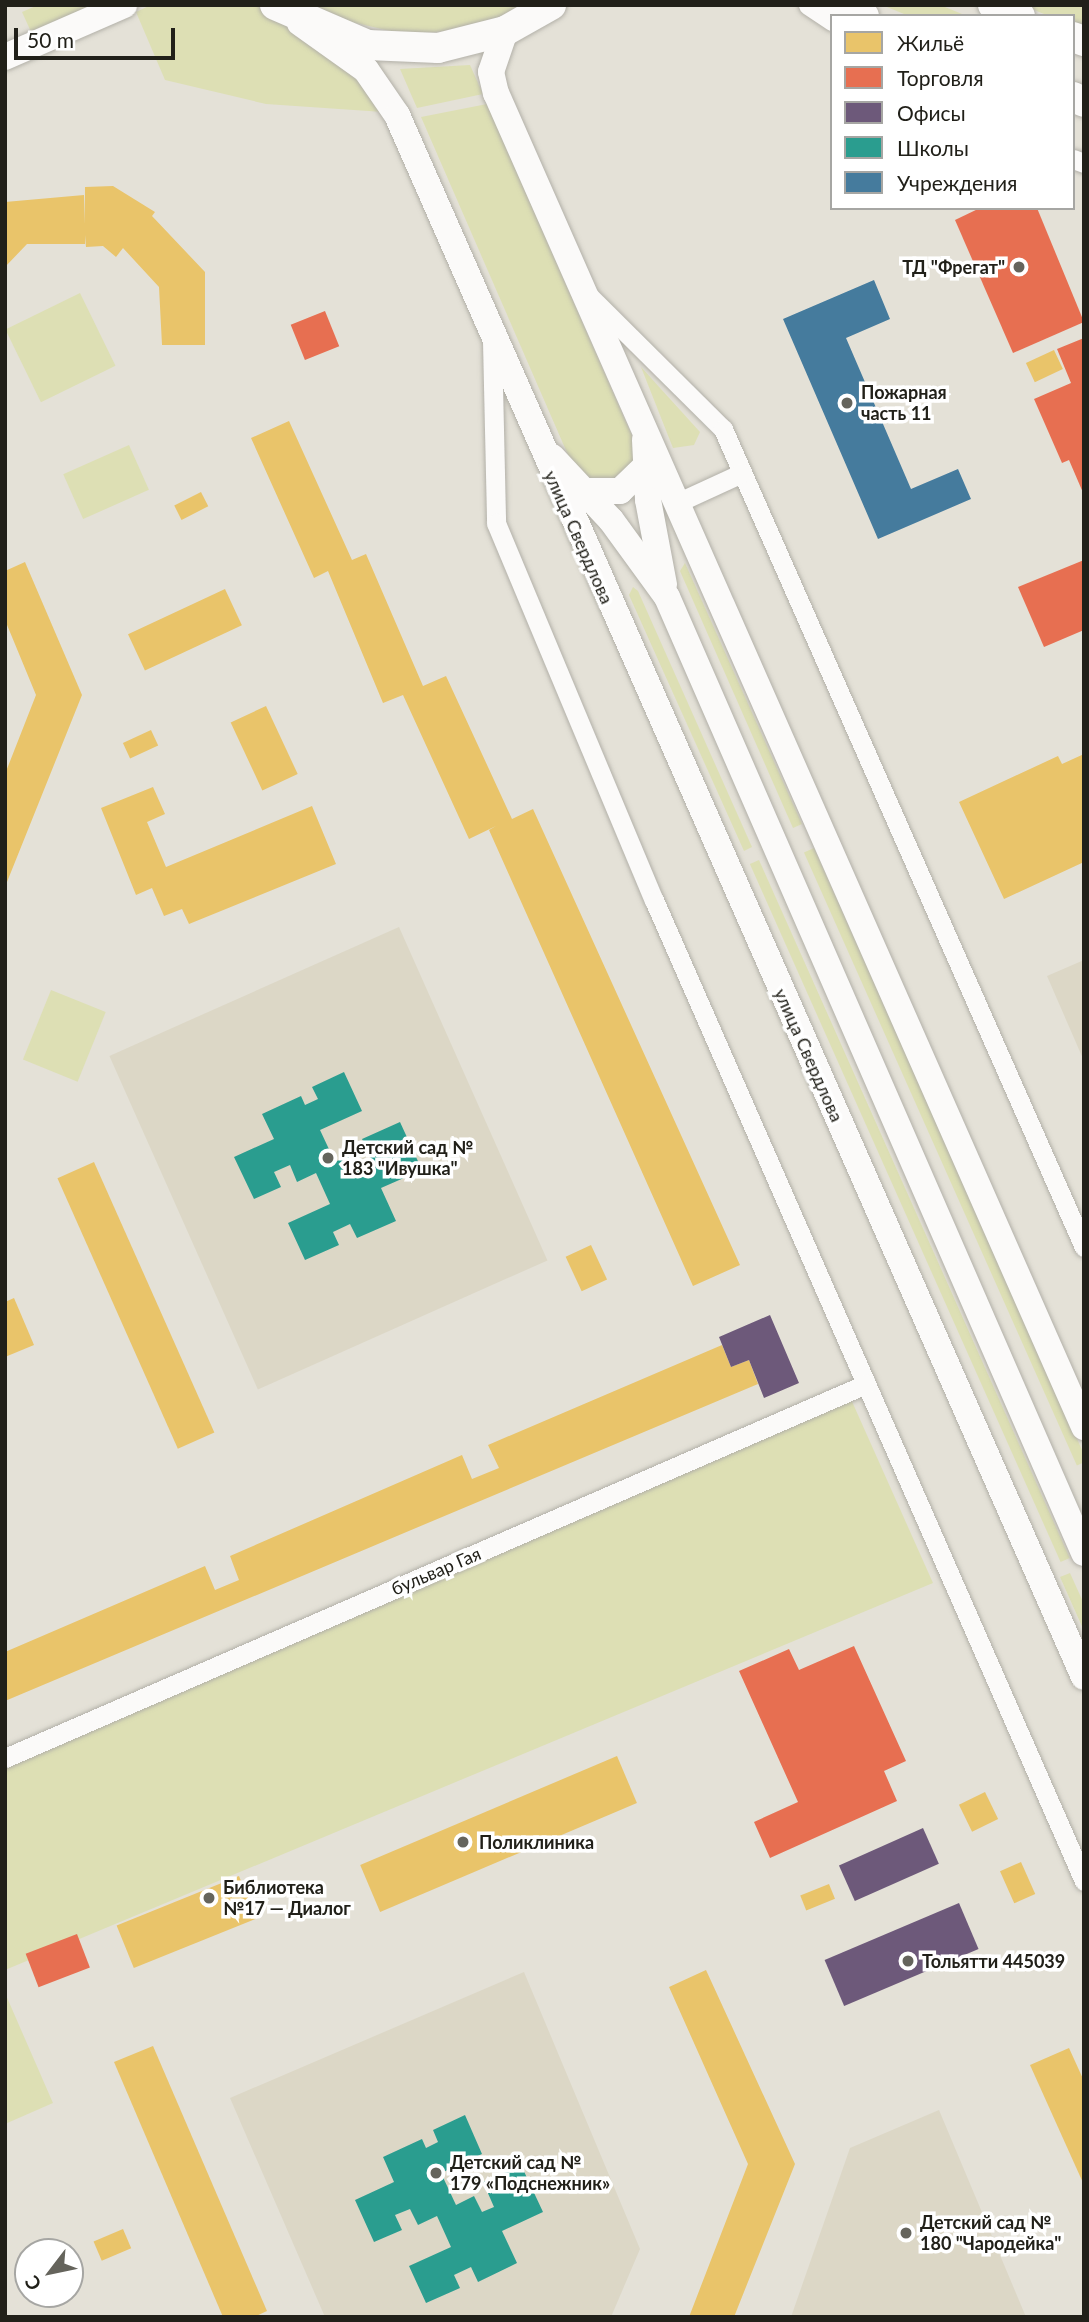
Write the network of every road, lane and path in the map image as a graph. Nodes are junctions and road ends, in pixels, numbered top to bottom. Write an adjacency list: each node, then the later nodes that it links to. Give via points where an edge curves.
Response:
1 (124, 5): 11 (main road)
2 (551, 5): 10 (main road)
3 (808, 5): 9 (street)
4 (837, 5): 7 (main road)
5 (993, 5): 8 (main road)
6 (282, 10): 10 (main road, via 368,45 438,48); 13 (main road, улица Свердлова, via 366,70 384,92)
7 (859, 14)
8 (1015, 14)
9 (830, 20)
10 (505, 31): 12 (main road, улица Свердлова, via 491,72 496,93)
11 (5, 57)
12 (581, 288): 14 (main road, улица Свердлова); 17 (street, via 723,429)
13 (492, 336): 15 (main road, улица Свердлова); 22 (street, via 496,523)
14 (635, 402): 16 (main road, улица Свердлова); 19 (main road, улица Свердлова)
15 (533, 434): 18 (main road, улица Свердлова); 25 (main road, улица Свердлова)
16 (647, 465): 18 (main road, via 620,491); 20 (main road, улица Свердлова)
17 (742, 473): 19 (street); 21 (street)
18 (585, 491): 20 (main road, улица Свердлова)
19 (679, 502): 23 (main road, улица Свердлова)
20 (667, 597): 24 (main road, улица Свердлова)
21 (1084, 1247)
22 (866, 1384): 26 (street, бульвар Гая); 27 (street)
23 (1084, 1427)
24 (1084, 1553)
25 (1084, 1677)
26 (5, 1758)
27 (1084, 1881)

